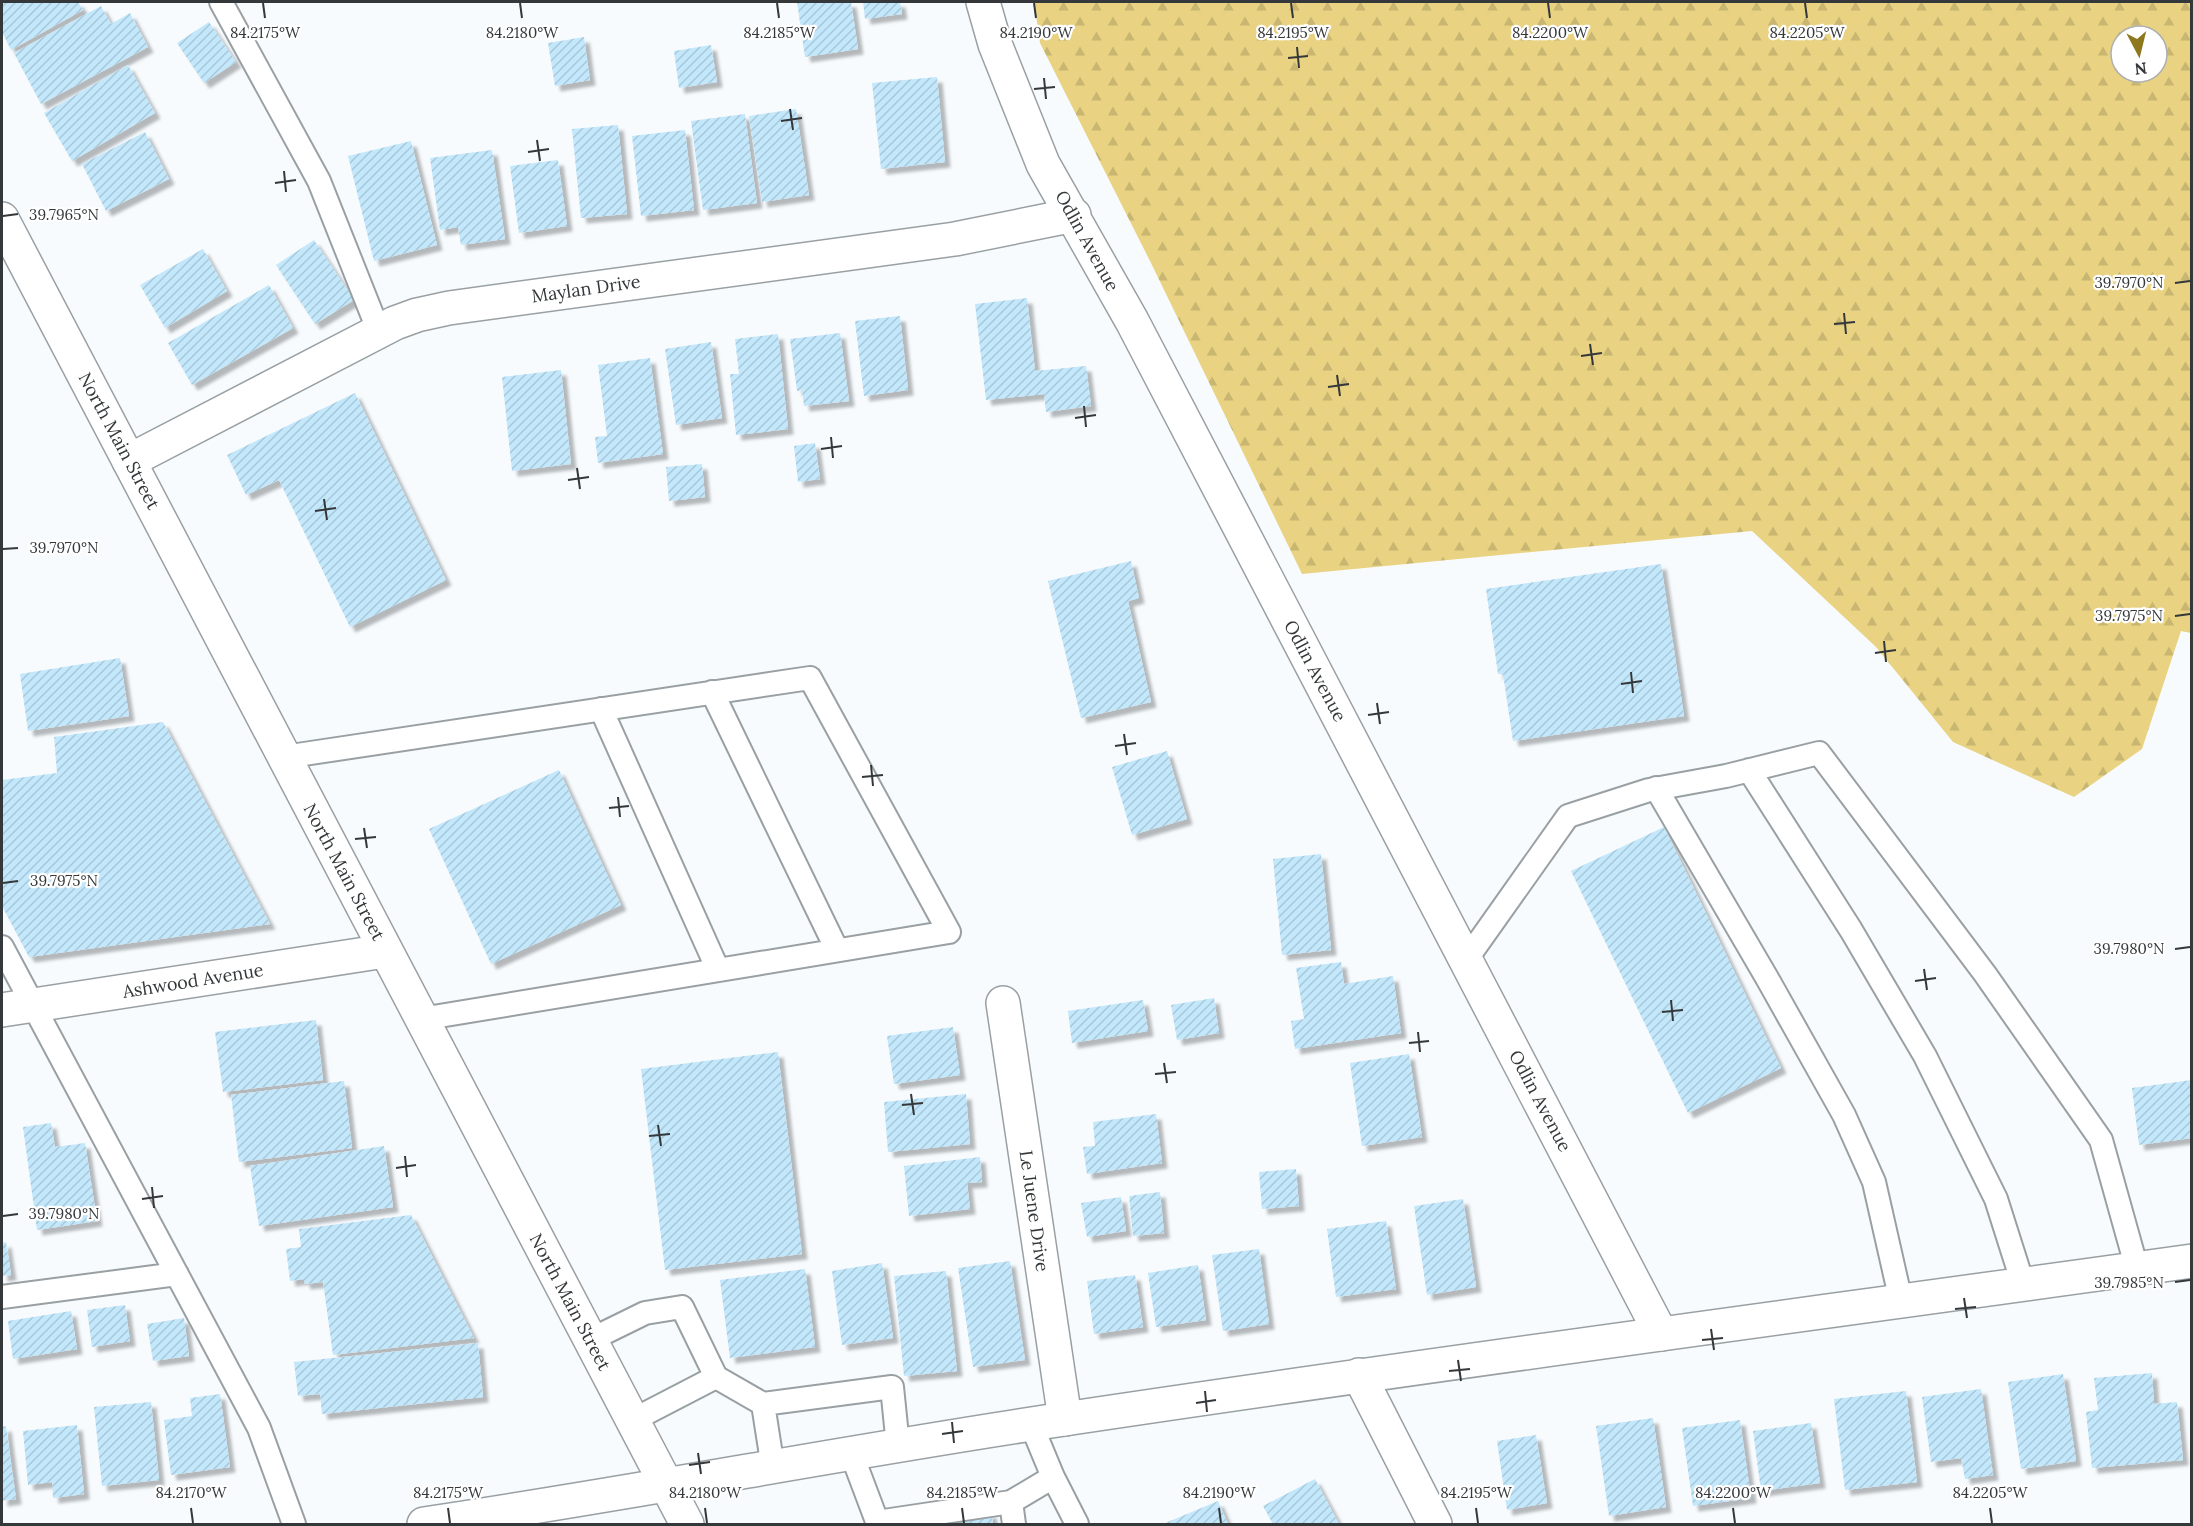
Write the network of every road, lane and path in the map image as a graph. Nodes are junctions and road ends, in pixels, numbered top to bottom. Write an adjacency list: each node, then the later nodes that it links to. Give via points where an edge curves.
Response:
1 (222, 2): 5 (lane, via 319,181)
2 (983, 2): 3 (street, Odlin Avenue, via 995,44 1043,164)
3 (1074, 215): 5 (street, Maylan Drive, via 955,238 449,308 417,315); 15 (street, Odlin Avenue)
4 (2, 219): 6 (street, North Main Street)
5 (379, 332): 6 (street, Maylan Drive)
6 (129, 461): 9 (street, North Main Street)
7 (712, 692): 8 (lane); 13 (lane); 13 (lane, via 810,678 949,932)
8 (601, 709): 9 (lane); 16 (lane)
9 (284, 758): 14 (street, North Main Street)
10 (1749, 770): 11 (lane); 22 (lane, via 1819,753 1985,974 2101,1140); 24 (lane, via 1851,930 1925,1056 1995,1199)
11 (1656, 788): 15 (lane, via 1568,816); 26 (lane, via 1844,1115 1874,1182)
12 (2, 947): 18 (lane)
13 (837, 950): 16 (lane)
14 (385, 951): 18 (street, Ashwood Avenue); 20 (street, North Main Street)
15 (1466, 960): 27 (street, Odlin Avenue)
16 (718, 970): 20 (lane)
17 (1003, 1003): 32 (street, Le Juene Drive)
18 (34, 1006): 19 (street, Ashwood Avenue); 23 (lane)
19 (2, 1010)
20 (421, 1019): 28 (street, North Main Street)
21 (2192, 1261): 22 (street)
22 (2137, 1269): 24 (street)
23 (177, 1274): 25 (lane); 42 (lane, via 259,1428)
24 (2024, 1284): 26 (street)
25 (2, 1298)
26 (1901, 1301): 27 (street)
27 (1662, 1334): 29 (street)
28 (590, 1340): 30 (lane, via 645,1313 682,1307); 33 (street, North Main Street)
29 (1359, 1375): 32 (street); 47 (street)
30 (716, 1377): 31 (lane); 33 (lane)
31 (763, 1404): 35 (lane, via 892,1387); 37 (lane)
32 (1065, 1419): 34 (street)
33 (633, 1420): 39 (street, North Main Street)
34 (1032, 1424): 35 (street); 38 (lane)
35 (898, 1446): 36 (street)
36 (852, 1455): 37 (street); 41 (lane)
37 (773, 1468): 39 (street)
38 (1053, 1477): 40 (lane); 46 (lane)
39 (667, 1485): 43 (street); 44 (street, North Main Street)
40 (1011, 1502): 41 (lane); 45 (lane)
41 (878, 1523)
42 (294, 1524)
43 (424, 1524)
44 (687, 1524)
45 (1014, 1524)
46 (1077, 1524)
47 (1436, 1524)

